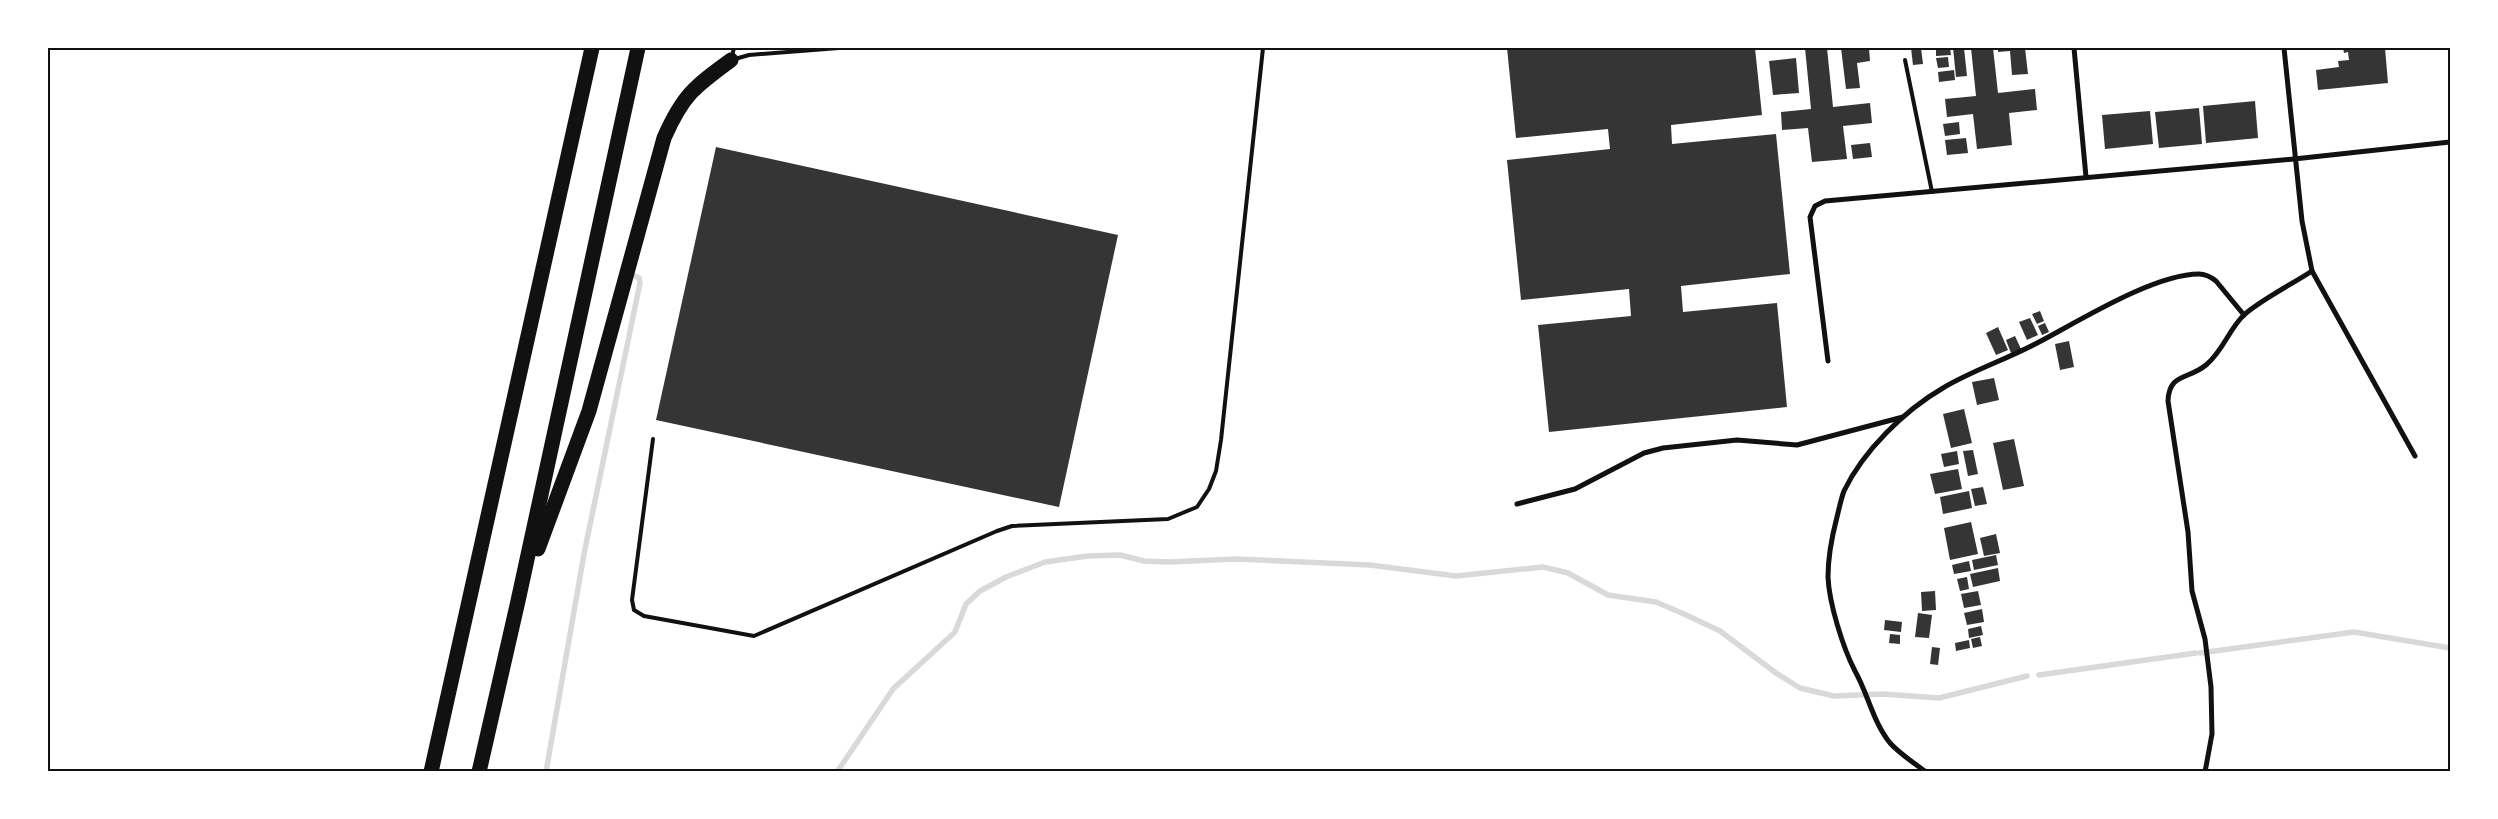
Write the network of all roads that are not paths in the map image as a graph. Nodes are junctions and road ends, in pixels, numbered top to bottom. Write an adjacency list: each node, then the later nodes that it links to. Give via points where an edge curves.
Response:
1 (592, 48): 22 (highway)
2 (638, 48): 21 (highway)
3 (839, 48): 7 (lane)
4 (1263, 48): 18 (lane, via 1221,440 1216,471 1209,489 1196,507 1168,519 1012,526 997,530 754,636 644,616 634,610 632,600)
5 (2074, 48): 12 (street)
6 (2284, 48): 11 (street)
7 (787, 50): 8 (lane)
8 (733, 54): 21 (highway, via 688,93 664,138 589,411)
9 (1905, 60): 13 (lane)
10 (2450, 142): 11 (street)
11 (2294, 158): 12 (street); 14 (street)
12 (2086, 177): 13 (street)
13 (1932, 192): 16 (street, via 1825,201 1815,206 1810,217)
14 (2312, 271): 15 (street); 19 (street)
15 (2244, 315): 17 (street, via 2211,277 2199,274 2183,277 2108,304 2014,355 1943,388); 25 (street, via 2207,364 2173,382 2168,393 2188,532 2192,591 2205,639 2211,686 2212,734)
16 (1828, 361)
17 (1904, 416): 20 (street, via 1797,445 1737,440 1664,448 1644,453 1575,489); 24 (street, via 1881,439 1844,492 1832,541 1828,578 1848,657 1878,723 1890,743)
18 (653, 439)
19 (2414, 456)
20 (1517, 504)
21 (518, 601): 23 (highway)
22 (431, 772)
23 (479, 772)
24 (1926, 772)
25 (2205, 772)

